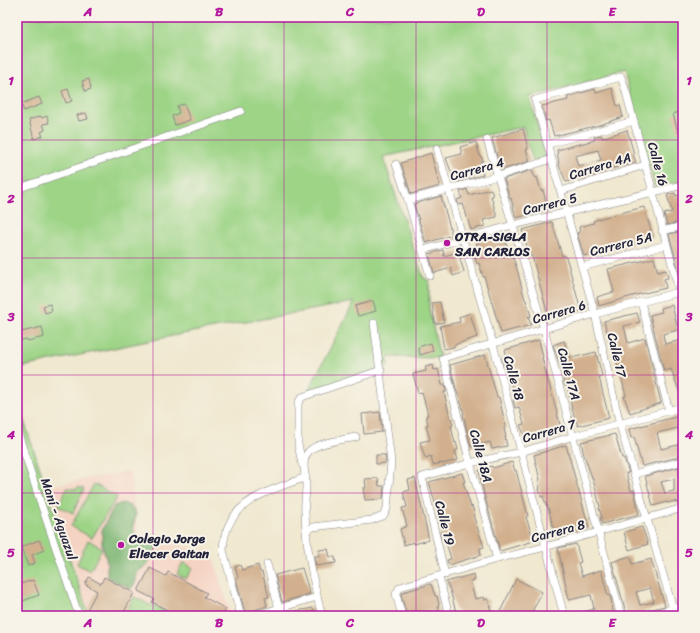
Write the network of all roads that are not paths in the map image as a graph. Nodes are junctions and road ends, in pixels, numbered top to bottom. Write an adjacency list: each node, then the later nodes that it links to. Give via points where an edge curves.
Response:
1 (535, 100): 3 (street, Calle 16, via 621,77); 5 (street, Calle 17)
2 (241, 111): 12 (street)
3 (634, 121): 5 (street); 9 (street, Calle 16)
4 (487, 140): 10 (street, Calle 17A)
5 (548, 144): 7 (street, Calle 17)
6 (437, 148): 13 (street, Calle 18)
7 (552, 159): 10 (street, Carrera 4); 14 (street, Calle 17)
8 (396, 164): 16 (street)
9 (645, 165): 14 (street, Carrera 4A); 15 (street, Calle 16)
10 (498, 176): 13 (street, Carrera 4); 18 (street, Calle 17A)
11 (683, 185): 15 (street, Carrera 5)
12 (17, 189)
13 (449, 189): 16 (street, Carrera 4); 21 (street, Calle 18)
14 (561, 191): 17 (street, Calle 17)
15 (652, 192): 17 (street, Carrera 5); 20 (street, Calle 16)
16 (408, 200): 23 (street)
17 (566, 212): 18 (street, Carrera 5); 24 (street, Calle 17)
18 (513, 225): 21 (street, Carrera 5); 31 (street, Calle 17A)
19 (683, 226): 20 (street, Carrera 5A)
20 (662, 231): 22 (street, Calle 16)
21 (463, 239): 23 (street, Carrera 5); 32 (street, Calle 18)
22 (666, 245): 24 (street, Carrera 5A); 26 (street, Calle 16)
23 (423, 250): 25 (street)
24 (582, 267): 29 (street, Calle 17)
25 (430, 276)
26 (682, 291): 27 (street, Carrera 6); 28 (street, Calle 16)
27 (641, 302): 29 (street, Carrera 6); 36 (street)
28 (683, 305)
29 (595, 314): 31 (street, Carrera 6); 37 (street, Calle 17)
30 (374, 323): 34 (street)
31 (544, 329): 32 (street, Carrera 6); 39 (street, Calle 17A)
32 (493, 344): 33 (street, Carrera 6); 41 (street, Calle 18)
33 (443, 358): 43 (street, Calle 18A)
34 (381, 370): 44 (street, via 302,397 298,403 298,444); 50 (street, via 391,462 388,509 383,516 372,520)
35 (683, 407): 36 (street, Carrera 7)
36 (669, 411): 37 (street, Carrera 7)
37 (620, 425): 39 (street, Carrera 7); 45 (street, Calle 17)
38 (17, 430): 60 (street, Maní - Aguazul)
39 (574, 436): 41 (street, Carrera 7); 51 (street, Calle 17A)
40 (356, 437): 44 (street, via 315,446 306,455)
41 (521, 452): 43 (street, Carrera 7); 52 (street, Calle 18)
42 (683, 461): 45 (street)
43 (470, 463): 47 (street, Carrera 7); 53 (street, Calle 18A)
44 (303, 468): 46 (street)
45 (634, 474): 49 (street, Calle 17)
46 (306, 477): 50 (street); 61 (street, via 258,495 240,508 227,527 223,550)
47 (422, 477): 55 (street, Calle 19)
48 (683, 508): 49 (street, Carrera 8)
49 (647, 518): 51 (street, Carrera 8); 59 (street, Calle 17)
50 (306, 530): 56 (street, via 311,574)
51 (598, 532): 52 (street, Carrera 8); 68 (street, Calle 17A)
52 (545, 547): 53 (street, Carrera 8); 67 (street, Calle 18)
53 (497, 559): 55 (street, Carrera 8)
54 (266, 564): 58 (street)
55 (442, 576): 65 (street, Carrera 8, via 400,587 396,594); 66 (street, Calle 19)
56 (317, 597): 58 (street); 64 (street)
57 (683, 606): 59 (street)
58 (279, 608): 62 (street); 63 (street)
59 (673, 608): 69 (street); 70 (street, Calle 17)
60 (79, 616)
61 (241, 616)
62 (253, 616)
63 (281, 616)
64 (322, 616)
65 (402, 616)
66 (450, 616)
67 (564, 616)
68 (621, 616)
69 (645, 616)
70 (675, 616)

